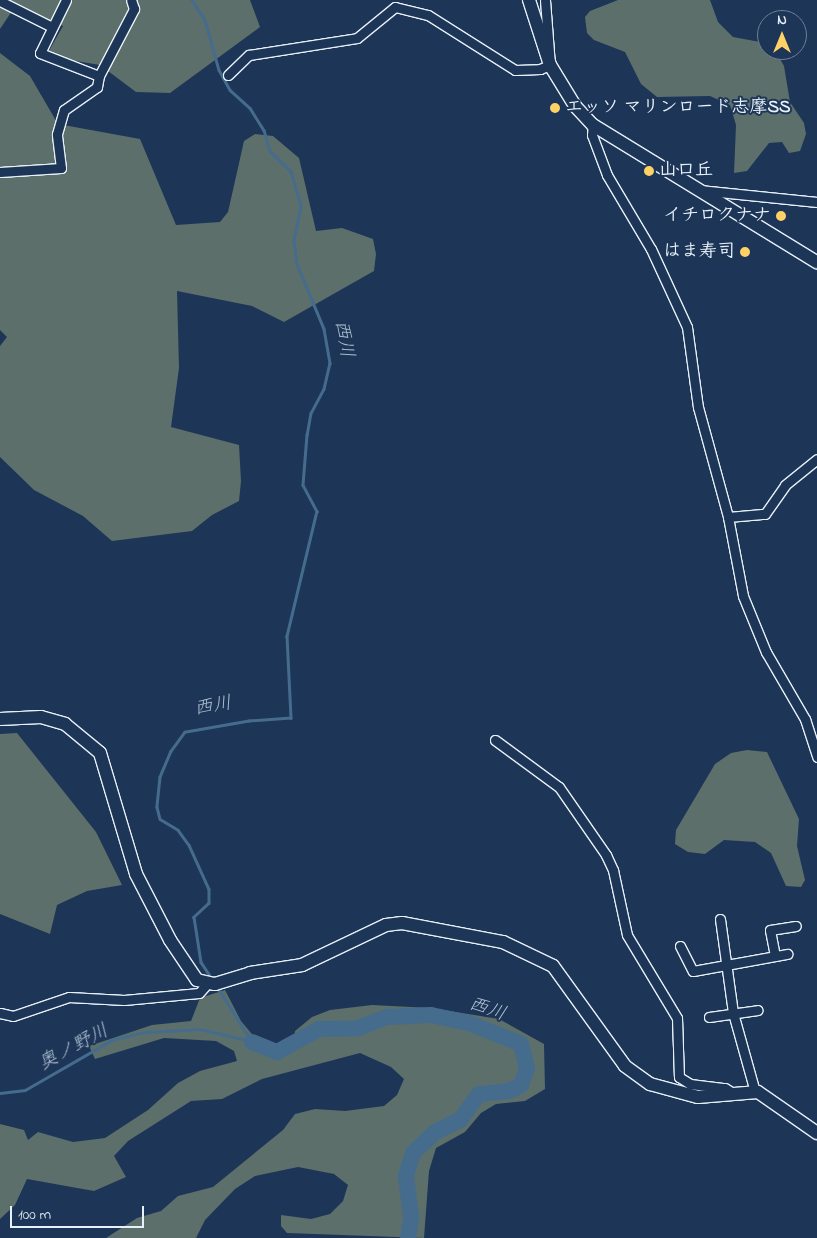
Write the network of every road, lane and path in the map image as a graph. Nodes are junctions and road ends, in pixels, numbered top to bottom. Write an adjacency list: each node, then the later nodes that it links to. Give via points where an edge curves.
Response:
1 (66, 0): 6 (street)
2 (131, 0): 9 (street, via 134,9)
3 (530, 0): 7 (street)
4 (545, 0): 7 (street)
5 (0, 1): 6 (street)
6 (50, 26): 9 (street, via 40,54)
7 (550, 65): 8 (street, via 515,70 428,15 395,7 357,38 249,55); 10 (street, via 570,99)
8 (228, 75)
9 (99, 76): 11 (street, via 97,87 64,110 57,134 61,168)
10 (593, 125): 12 (street); 16 (street, via 592,135 608,175 650,249 689,332 698,407)
11 (0, 172)
12 (696, 190): 13 (street, via 720,189); 14 (street)
13 (817, 202)
14 (817, 262)
15 (817, 460): 16 (street, via 785,485 765,514)
16 (728, 517): 19 (street, via 743,596 766,652 805,719)
17 (0, 719): 26 (street, via 41,717 65,724 100,752 136,874 185,964 197,980)
18 (495, 740): 32 (street, via 559,787 606,855 613,870 625,929 677,1018 679,1077 690,1084 724,1088)
19 (817, 757)
20 (720, 919): 25 (street)
21 (796, 926): 24 (street, via 770,930)
22 (680, 946): 25 (street, via 693,971)
23 (787, 954): 24 (street)
24 (775, 956): 25 (street)
25 (728, 965): 29 (street)
26 (207, 984): 28 (street, via 199,993 124,1000 69,997 13,1016); 32 (street, via 309,963 386,925 416,923 503,942 541,957 568,982 625,1066 650,1084 698,1097)
27 (758, 1010): 29 (street)
28 (0, 1013)
29 (732, 1014): 30 (street); 31 (street)
30 (709, 1017)
31 (755, 1092): 32 (street); 33 (street, via 775,1100)
32 (733, 1093)
33 (817, 1133)

